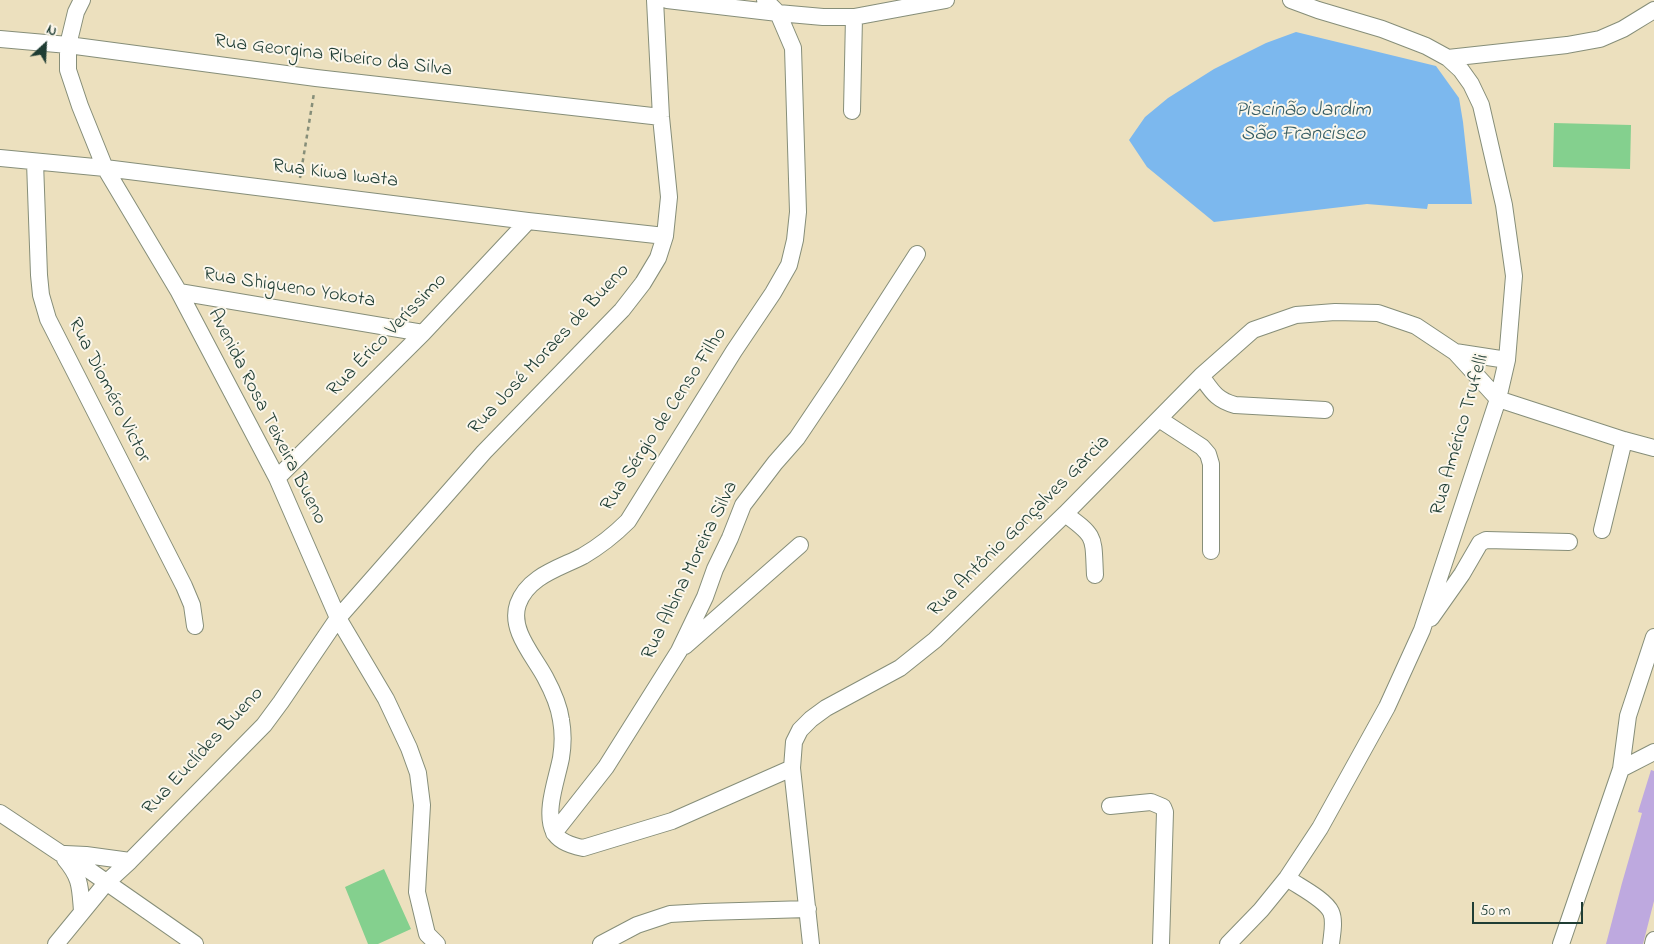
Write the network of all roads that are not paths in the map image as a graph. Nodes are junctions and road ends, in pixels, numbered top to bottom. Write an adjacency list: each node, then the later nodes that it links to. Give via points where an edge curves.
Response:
1 (82, 0): 12 (street, Avenida Rosa Teixeira Bueno)
2 (655, 0): 15 (street, Rua José Moraes de Bueno)
3 (668, 0): 7 (street)
4 (765, 0): 9 (street, Rua Sérgio de Censo Filho)
5 (946, 0): 10 (street)
6 (1290, 0): 13 (street, Rua Américo Trufelli, via 1391,32)
7 (709, 2): 9 (street)
8 (1654, 10): 13 (street, via 1600,39)
9 (778, 13): 10 (street); 49 (street, Rua Sérgio de Censo Filho, via 793,48 798,212 788,264 773,293 628,521 584,556 540,576 518,604 516,618 521,635 556,699 561,720 561,755 551,803)
10 (854, 16): 14 (street)
11 (0, 39): 12 (street, Rua Georgina Ribeiro da Silva)
12 (68, 45): 15 (street, Rua Georgina Ribeiro da Silva, via 316,78); 18 (street, Avenida Rosa Teixeira Bueno, via 68,70)
13 (1448, 58): 25 (street, Rua Américo Trufelli, via 1471,84 1481,105 1504,205 1514,276)
14 (852, 111)
15 (662, 117): 20 (street, Rua José Moraes de Bueno, via 669,198)
16 (0, 158): 17 (street, Rua Kiwa Iwata)
17 (35, 162): 18 (street, Rua Kiwa Iwata); 40 (street, Rua Dioméro Victor, via 38,275 48,320 184,586)
18 (105, 168): 19 (street, Rua Kiwa Iwata); 22 (street, Avenida Rosa Teixeira Bueno)
19 (528, 221): 20 (street, Rua Kiwa Iwata); 23 (street, Rua Érico Veríssimo)
20 (665, 236): 39 (street, Rua José Moraes de Bueno, via 658,258 622,310 484,452)
21 (917, 254): 43 (street, Rua Albina Moreira Silva, via 807,424 743,505)
22 (179, 292): 23 (street, Rua Shigueno Yokota); 32 (street, Avenida Rosa Teixeira Bueno)
23 (423, 333): 32 (street, Rua Érico Veríssimo)
24 (1454, 352): 25 (street, Rua Antônio Gonçalves Garcia); 26 (street, Rua Antônio Gonçalves Garcia, via 1416,326 1378,313 1296,315 1254,330); 27 (street, Rua Antônio Gonçalves Garcia)
25 (1507, 360): 27 (street, Rua Américo Trufelli)
26 (1201, 376): 28 (street, via 1224,402); 29 (street, Rua Antônio Gonçalves Garcia)
27 (1498, 399): 30 (street); 41 (street, Rua Américo Trufelli)
28 (1325, 410)
29 (1159, 419): 33 (street, Rua Antônio Gonçalves Garcia); 37 (street, via 1208,454 1211,464)
30 (1624, 440): 31 (street); 34 (street)
31 (1654, 448)
32 (278, 478): 39 (street, Avenida Rosa Teixeira Bueno)
33 (1066, 514): 38 (street, via 1084,528 1094,543); 45 (street, Rua Antônio Gonçalves Garcia, via 935,640 900,668 811,719 794,742)
34 (1602, 530)
35 (1569, 542): 41 (street, via 1486,540 1480,543)
36 (800, 544): 43 (street)
37 (1211, 551)
38 (1094, 575)
39 (338, 618): 51 (street, Rua Euclídes Bueno, via 264,724); 59 (street, Avenida Rosa Teixeira Bueno, via 386,700 418,773 422,804 417,892 427,934)
40 (195, 626)
41 (1422, 630): 52 (street, Rua Américo Trufelli, via 1387,706 1320,828)
42 (1654, 637): 46 (street, via 1628,716)
43 (680, 651): 49 (street, Rua Albina Moreira Silva, via 606,767)
44 (1654, 752): 46 (street)
45 (792, 768): 49 (street, via 672,821 583,848 569,845); 54 (street, Rua Antônio Gonçalves Garcia)
46 (1621, 770): 65 (street)
47 (1110, 806): 62 (street, via 1151,802 1163,807 1165,812)
48 (0, 813): 50 (street)
49 (554, 833)
50 (60, 853): 51 (street); 53 (street); 55 (street, via 76,874)
51 (130, 861): 53 (street, Rua Euclídes Bueno)
52 (1287, 878): 63 (street, Rua Américo Trufelli); 64 (street, via 1325,904 1331,912)
53 (106, 883): 55 (street, Rua Euclídes Bueno); 58 (street)
54 (808, 910): 60 (street, via 670,914 637,924); 61 (street, Rua Antônio Gonçalves Garcia)
55 (82, 911): 57 (street, Rua Euclídes Bueno)
56 (1654, 940): 66 (street)
57 (56, 944)
58 (195, 944)
59 (437, 944)
60 (601, 944)
61 (811, 944)
62 (1161, 944)
63 (1228, 944)
64 (1332, 944)
65 (1561, 944)
66 (1653, 944)

